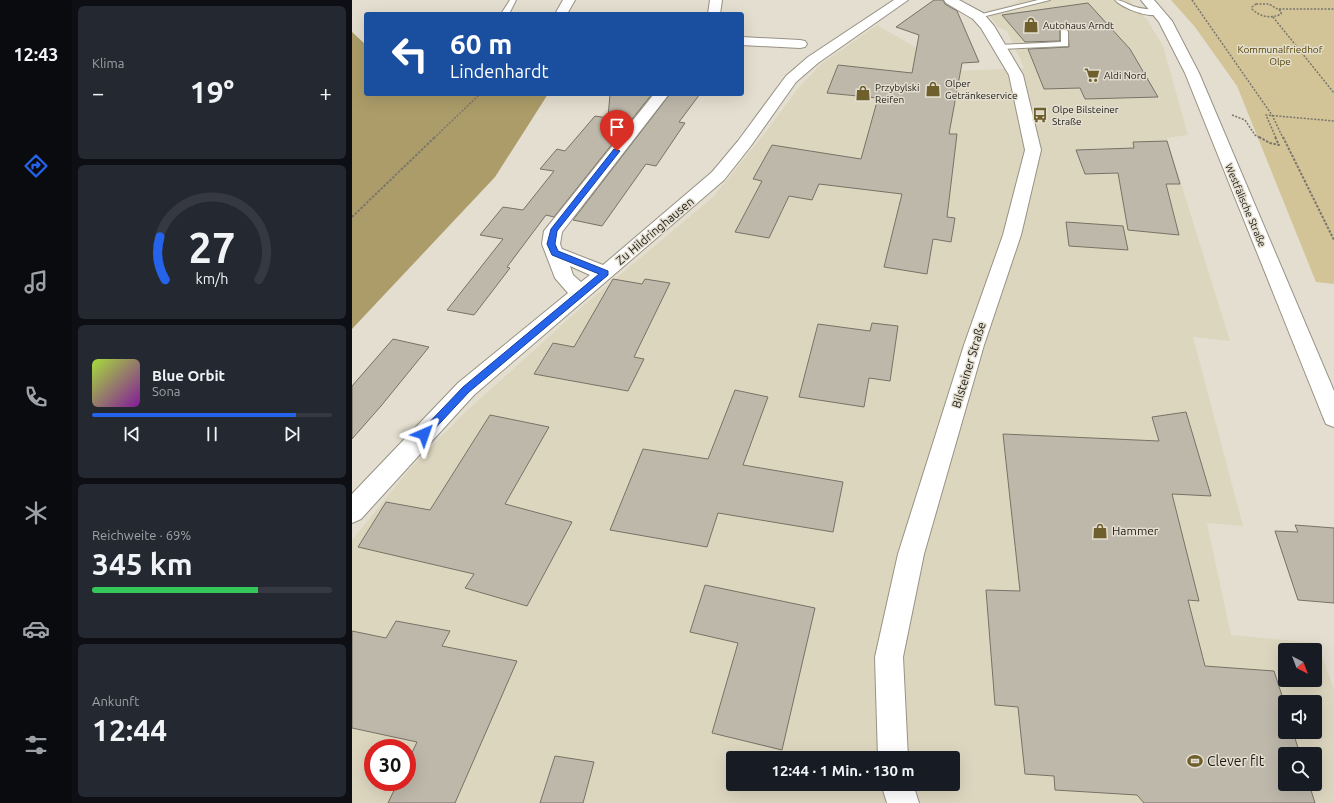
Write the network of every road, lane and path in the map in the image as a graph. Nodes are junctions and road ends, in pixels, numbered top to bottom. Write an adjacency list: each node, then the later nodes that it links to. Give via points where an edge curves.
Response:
1 (513, 0): 14 (lane)
2 (569, 0): 15 (street)
3 (716, 0): 16 (street)
4 (902, 0): 33 (street, Zu Hildringhausen, via 813,60 791,79 718,176)
5 (950, 0): 18 (street, Bilsteiner Straße)
6 (1047, 0): 18 (lane)
7 (1118, 0): 17 (lane, via 1138,11)
8 (1147, 0): 17 (street, Westfälische Straße)
9 (1192, 0): 28 (path)
10 (1257, 0): 11 (path)
11 (1260, 4): 13 (path, via 1272,5); 19 (path, via 1252,7 1254,12)
12 (1334, 8): 13 (path)
13 (1278, 9): 19 (path, via 1281,14)
14 (506, 12)
15 (562, 12)
16 (714, 12)
17 (1158, 13): 27 (street, Westfälische Straße, via 1165,21 1192,73)
18 (978, 16): 23 (street, Bilsteiner Straße)
19 (1273, 17): 24 (path)
20 (1064, 32): 23 (lane, via 1065,44)
21 (744, 41): 22 (street)
22 (800, 44)
23 (1000, 47): 37 (street, Bilsteiner Straße, via 1016,75 1033,150 1012,235 974,345 910,554 889,657)
24 (1334, 93)
25 (478, 96): 30 (path)
26 (660, 96): 32 (street, via 553,231 551,244)
27 (1207, 111): 28 (path, via 1227,113 1245,120 1255,135 1279,145 1266,115); 35 (street, Westfälische Straße)
28 (1272, 115): 29 (path); 31 (path)
29 (1334, 121)
30 (352, 217)
31 (1334, 240)
32 (555, 253): 33 (street); 34 (street, via 565,278)
33 (605, 273): 34 (street, Zu Hildringhausen)
34 (581, 293): 36 (street, Zu Hildringhausen, via 466,389)
35 (1334, 417)
36 (352, 511)
37 (893, 751)
38 (899, 791): 39 (street)
39 (903, 803)

